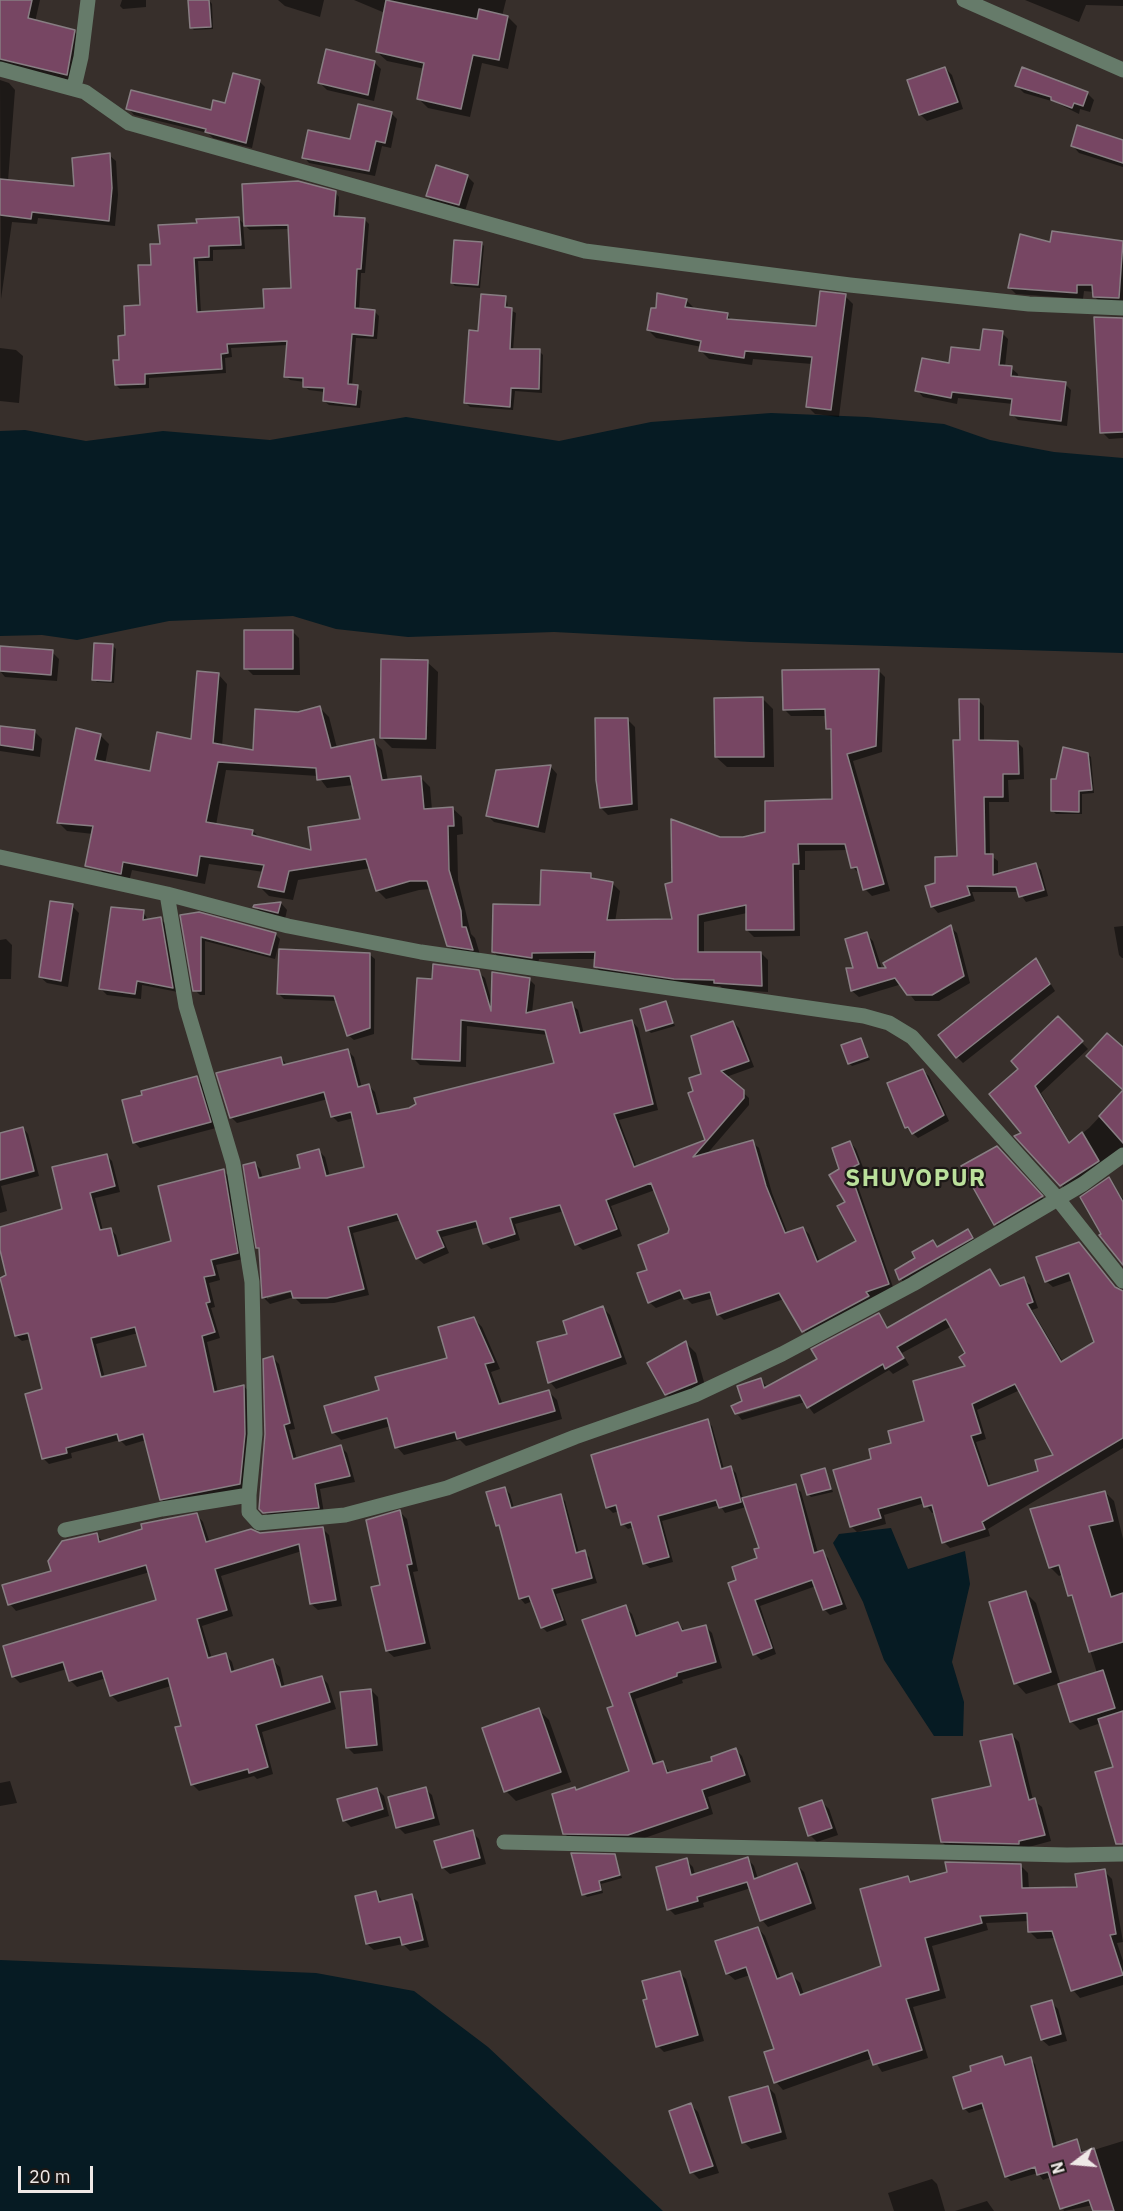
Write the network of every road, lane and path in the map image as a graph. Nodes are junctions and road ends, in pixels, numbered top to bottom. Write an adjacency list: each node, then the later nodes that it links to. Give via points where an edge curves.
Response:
1 (88, 0): 5 (street)
2 (964, 0): 4 (street)
3 (0, 69): 5 (street)
4 (1123, 70)
5 (74, 87): 6 (street, via 129,123 585,250 850,285)
6 (1123, 308)
7 (0, 857): 8 (street)
8 (167, 894): 10 (street, via 288,926 421,952 864,1016 889,1023 912,1037); 12 (street, via 186,1006 233,1163 252,1282 255,1434)
9 (1123, 1155): 10 (street)
10 (1056, 1198): 11 (street); 12 (street, via 913,1284 696,1395 447,1488 345,1515 259,1523 249,1512)
11 (1123, 1281)
12 (249, 1495): 13 (street)
13 (65, 1530)
14 (504, 1842): 15 (street)
15 (1123, 1854)

